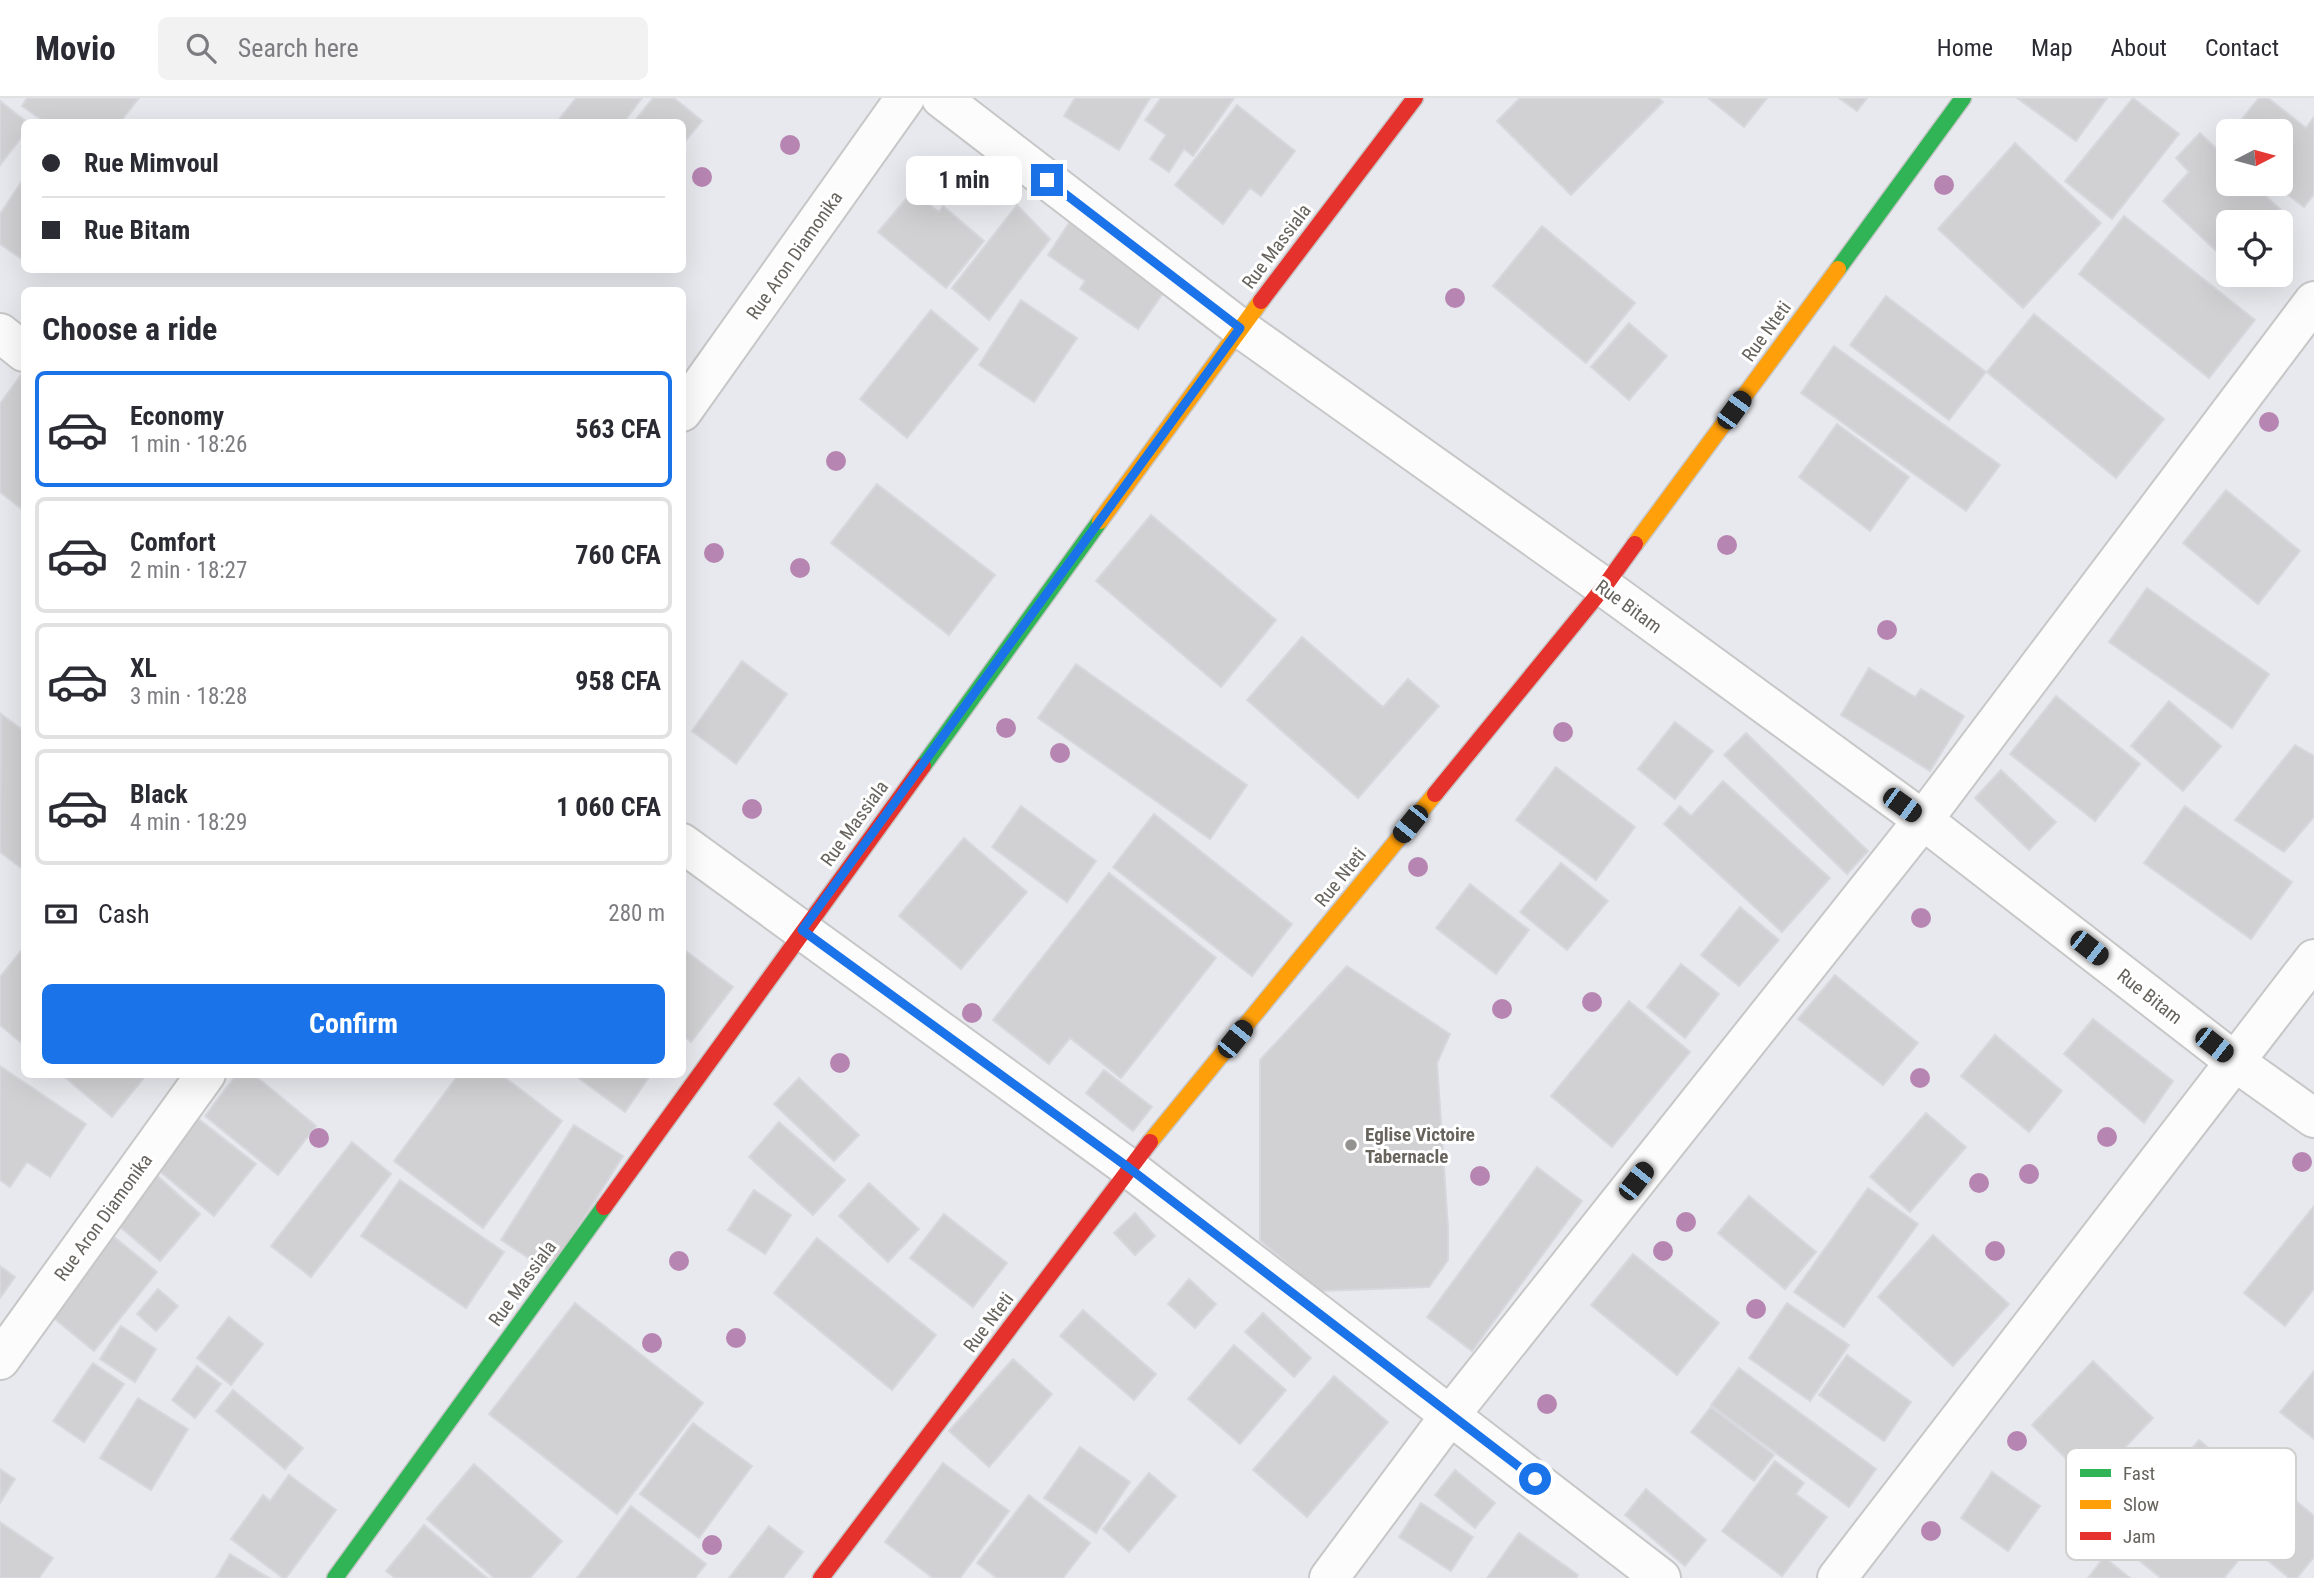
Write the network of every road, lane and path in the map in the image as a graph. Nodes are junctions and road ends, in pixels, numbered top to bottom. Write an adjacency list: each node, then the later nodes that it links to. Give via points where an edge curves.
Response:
1 (905, 98): 9 (street, Rue Aron Diamonika)
2 (941, 98): 6 (street, Rue Bitam)
3 (1415, 98): 6 (street, Rue Massiala)
4 (1963, 98): 10 (street, Rue Nteti)
5 (2314, 301): 11 (street)
6 (1240, 328): 10 (street, Rue Bitam); 13 (street, Rue Massiala)
7 (0, 333): 8 (street)
8 (21, 350)
9 (686, 406)
10 (1604, 587): 11 (street, Rue Bitam); 18 (street, Rue Nteti)
11 (1923, 820): 15 (street, Rue Bitam); 20 (street)
12 (686, 846): 13 (street)
13 (802, 930): 18 (street); 21 (street, Rue Massiala)
14 (2314, 959): 15 (street)
15 (2234, 1060): 17 (street, Rue Bitam); 25 (street)
16 (203, 1078): 19 (street, Rue Aron Diamonika)
17 (2314, 1118)
18 (1129, 1168): 20 (street); 22 (street, Rue Nteti)
19 (0, 1360)
20 (1451, 1414): 23 (street); 24 (street)
21 (335, 1578)
22 (821, 1578)
23 (1329, 1578)
24 (1661, 1578)
25 (1837, 1578)

